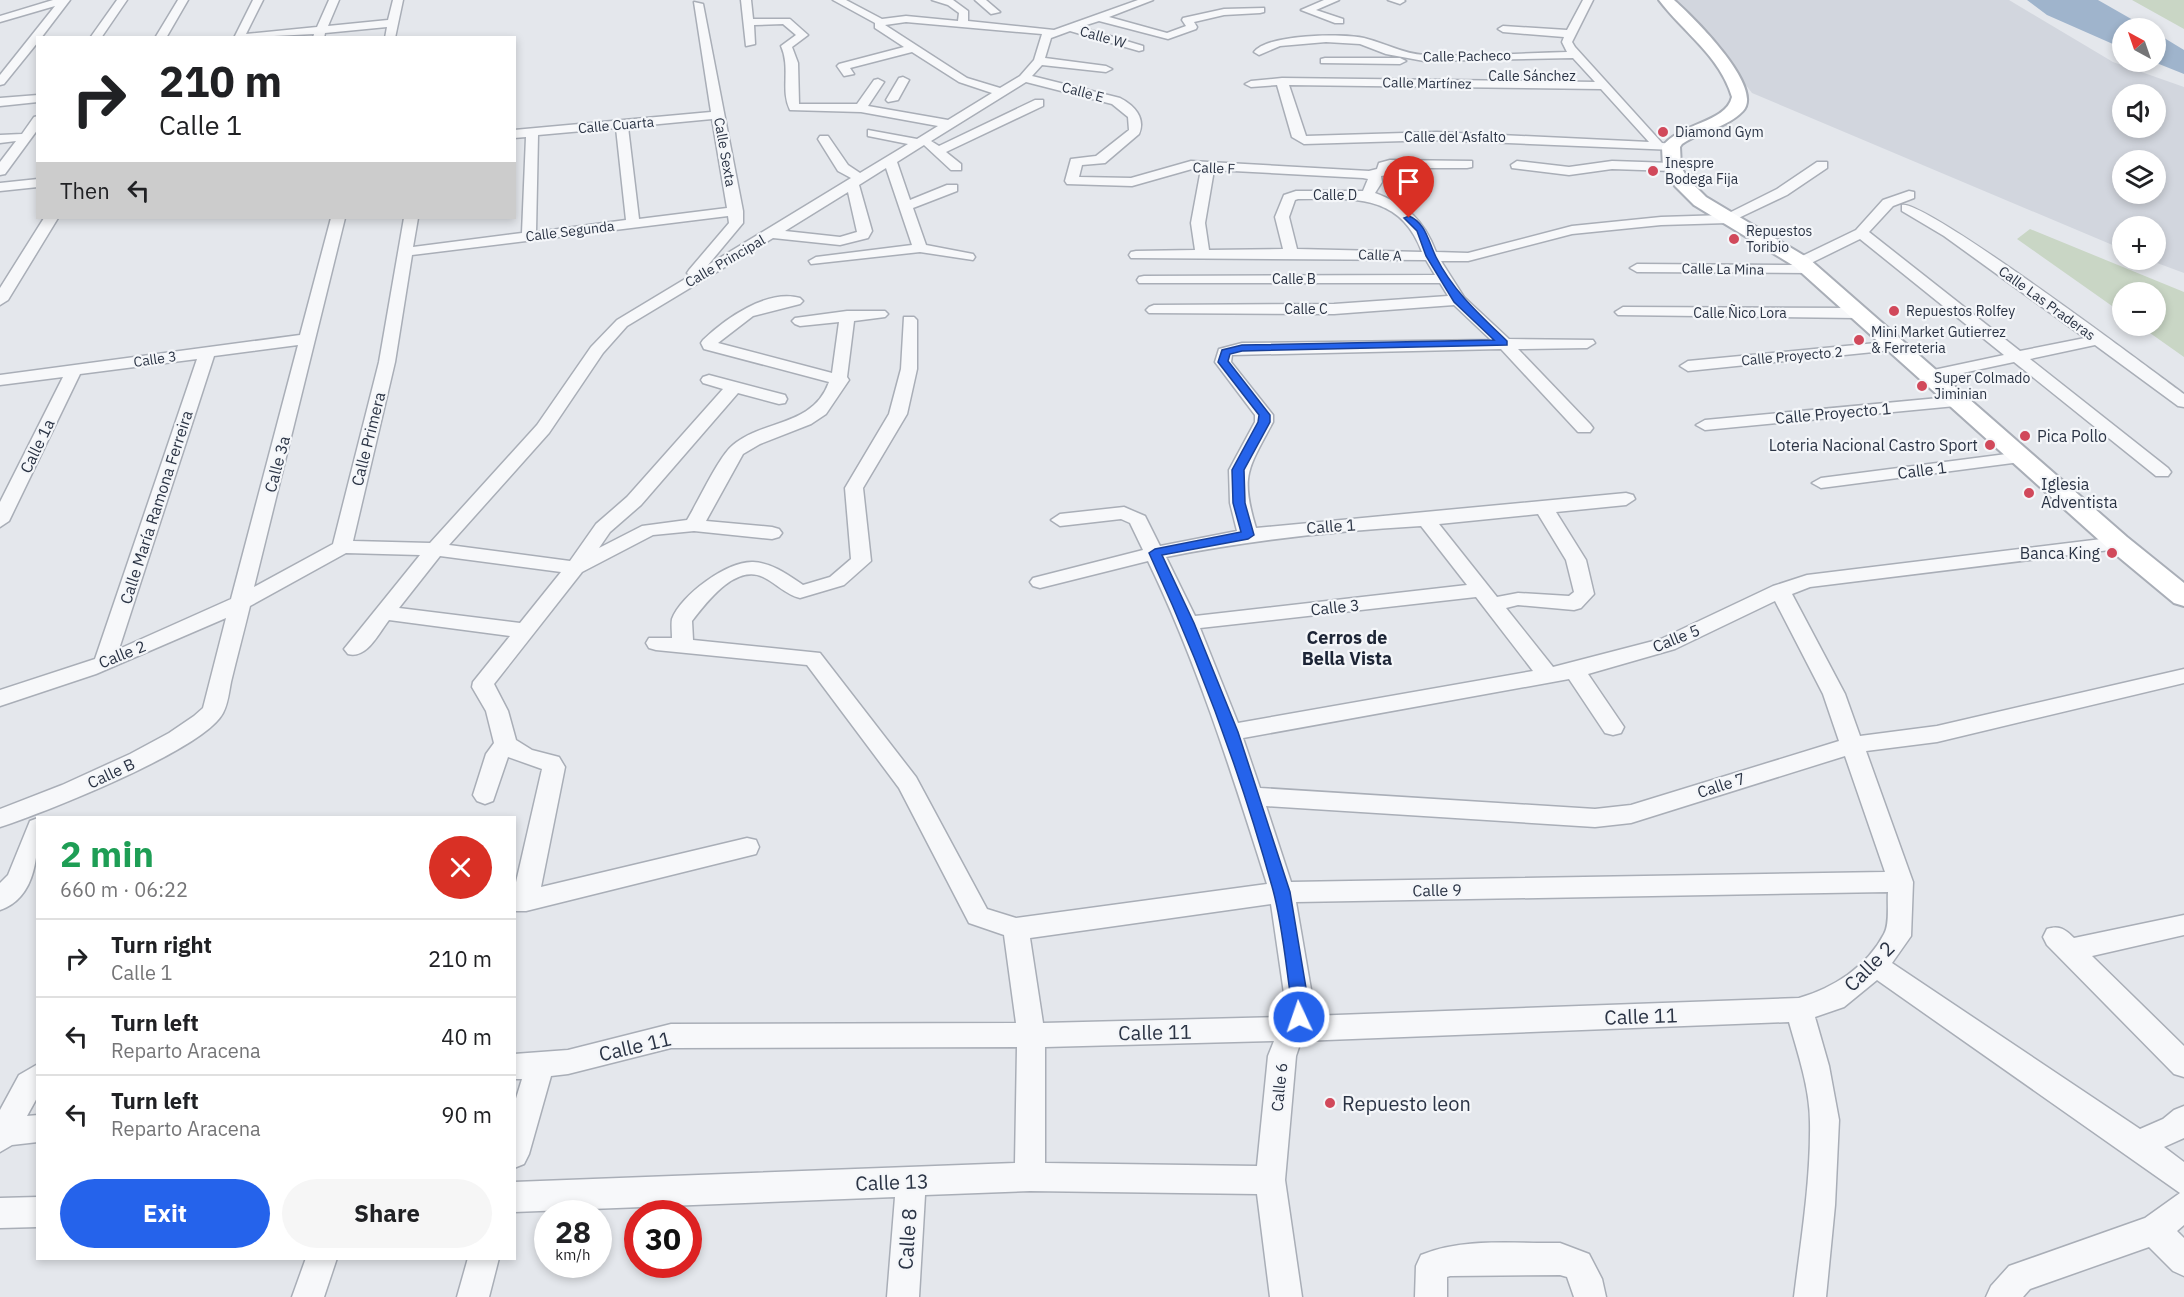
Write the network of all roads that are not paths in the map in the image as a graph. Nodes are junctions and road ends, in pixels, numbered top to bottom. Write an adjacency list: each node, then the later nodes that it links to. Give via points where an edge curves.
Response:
1 (64, 0): 23 (street); 34 (street)
2 (122, 0): 35 (street)
3 (183, 0): 36 (street)
4 (258, 0): 37 (street)
5 (334, 0): 32 (street)
6 (398, 0): 27 (street)
7 (746, 0): 25 (street)
8 (838, 0): 26 (street)
9 (937, 0): 17 (street)
10 (980, 0): 20 (street)
11 (1148, 0): 21 (street)
12 (1206, 0): 22 (street)
13 (1336, 0): 14 (street); 24 (street, via 1306,10)
14 (1345, 0)
15 (1588, 0): 33 (street)
16 (1665, 0): 84 (main road, via 1706,42 1736,81 1742,96 1730,113 1683,134)
17 (950, 1): 28 (street, via 964,13)
18 (698, 4): 72 (street, Calle Sexta)
19 (1260, 10): 22 (street)
20 (995, 12)
21 (1099, 12): 22 (street, via 1170,36 1192,27 1187,20); 29 (street)
22 (1224, 12)
23 (0, 19)
24 (1339, 21)
25 (748, 22): 42 (street); 71 (street, via 786,21 803,35 786,46 795,70 791,97 795,107 819,103)
26 (880, 22): 28 (street, via 906,19); 43 (street, via 879,26)
27 (394, 23): 32 (street); 39 (street)
28 (963, 24): 31 (street)
29 (1067, 27): 31 (street); 41 (street, Calle W)
30 (1503, 29): 33 (street)
31 (1052, 32): 51 (street, Calle Principal, via 1044,39)
32 (319, 34): 38 (street)
33 (1572, 34): 46 (street, via 1567,42)
34 (37, 36)
35 (96, 36)
36 (161, 36)
37 (242, 36)
38 (280, 36)
39 (391, 36)
40 (36, 38): 49 (street)
41 (1112, 40): 44 (street, Calle W); 53 (street)
42 (750, 44)
43 (913, 48): 55 (street, via 843,66); 65 (street, via 963,80)
44 (1139, 48)
45 (1258, 52): 48 (street, Calle Pacheco, via 1279,43 1335,39 1362,41 1390,52)
46 (1574, 55): 48 (street, Calle Pacheco); 59 (street)
47 (36, 57): 49 (street)
48 (1424, 58): 52 (street)
49 (20, 59): 50 (street); 60 (street)
50 (0, 60)
51 (1039, 61): 53 (street); 56 (street, Calle Principal)
52 (1325, 61)
53 (1067, 64): 54 (street)
54 (1106, 69)
55 (848, 74)
56 (1024, 78): 63 (street, Calle E); 65 (street, Calle Principal)
57 (1286, 78): 59 (street, Calle Martínez); 62 (street, Calle Martínez); 84 (street, Calle del Asfalto, via 1301,140 1437,136)
58 (903, 80): 68 (street)
59 (1600, 81): 84 (street)
60 (0, 82)
61 (878, 82): 66 (street)
62 (1251, 84)
63 (1054, 85): 64 (street); 86 (street, Calle E, via 1126,105 1135,118 1135,131 1100,160)
64 (1107, 86)
65 (999, 93): 75 (street, Calle Principal); 83 (street, via 1039,104)
66 (869, 97): 68 (street); 71 (street)
67 (36, 98): 69 (street)
68 (892, 100): 70 (street)
69 (0, 102)
70 (908, 103)
71 (861, 108): 75 (street)
72 (718, 115): 74 (street, Calle Cuarta); 100 (street, Calle Sexta)
73 (36, 123): 79 (street)
74 (622, 124): 76 (street, Calle Cuarta); 105 (street)
75 (950, 124): 82 (street, Calle Principal)
76 (532, 132): 78 (street, Calle Cuarta); 108 (street)
77 (872, 133): 82 (street)
78 (516, 134)
79 (25, 137): 80 (street); 92 (street)
80 (0, 139)
81 (824, 139): 94 (street)
82 (922, 142): 83 (street); 85 (street, Calle Principal)
83 (938, 151): 91 (street)
84 (1667, 153): 88 (street, via 1569,171); 104 (main road, via 1681,182 1700,201)
85 (890, 160): 94 (street, Calle Principal); 99 (street)
86 (1092, 161): 90 (street, Calle F, via 1076,162 1072,181 1132,182 1188,166)
87 (1467, 164): 93 (street, via 1390,164 1384,166 1383,172)
88 (1517, 165)
89 (1822, 165): 104 (street, via 1782,192)
90 (1208, 166): 93 (street, Calle F); 112 (street, via 1198,223)
91 (956, 167)
92 (0, 171)
93 (1370, 175): 98 (street, via 1375,182)
94 (855, 180): 106 (street, Calle Principal); 106 (street, via 863,235 840,241)
95 (36, 183): 96 (street)
96 (0, 187)
97 (952, 188): 99 (street)
98 (1366, 195): 111 (street, Calle D, via 1289,198 1282,217); 115 (street, Calle D, via 1391,204 1409,218 1421,230)
99 (905, 207): 109 (street)
100 (736, 211): 105 (street, Calle Segunda); 123 (street, Calle Sexta, via 736,223)
101 (50, 219): 119 (street)
102 (338, 219): 134 (street, Calle 3a)
103 (411, 219): 110 (street, Calle Primera)
104 (1728, 219): 115 (street, Calle A, via 1572,230 1468,258); 117 (main road)
105 (633, 223): 108 (street, Calle Segunda)
106 (771, 234): 123 (street, Calle Principal)
107 (1861, 234): 117 (street); 135 (street, Calle Las Praderas, via 1888,204 1908,201); 140 (street)
108 (528, 236): 110 (street, Calle Segunda)
109 (920, 248): 114 (street); 116 (street)
110 (405, 252): 165 (street, Calle Primera, via 387,362)
111 (1291, 253): 112 (street, Calle A); 115 (street, Calle A)
112 (1203, 254): 113 (street, Calle A)
113 (1136, 255)
114 (968, 256)
115 (1431, 256): 121 (street, Calle D)
116 (816, 261)
117 (1805, 266): 118 (street, Calle La Mina); 129 (main road)
118 (1637, 268)
119 (17, 272): 120 (street); 124 (street)
120 (0, 274)
121 (1444, 279): 122 (street, Calle B); 125 (street, Calle D)
122 (1144, 280)
123 (687, 283): 166 (street, Calle Principal, via 622,322 610,334 543,429)
124 (0, 300)
125 (1458, 300): 127 (street, Calle C, via 1334,309); 136 (street, Calle D)
126 (795, 302): 146 (street, via 749,310 723,329 710,346)
127 (1154, 310)
128 (1623, 312): 129 (street, Calle Ñico Lora)
129 (1856, 313): 138 (main road)
130 (880, 314): 131 (street)
131 (847, 316): 133 (street); 146 (street)
132 (909, 320): 178 (street, via 909,369 898,414 854,488 861,561 837,581 800,592 764,570 740,568 707,589 682,620)
133 (800, 321)
134 (309, 339): 139 (street, Calle 3); 173 (street, Calle 3a)
135 (2097, 340): 140 (street); 150 (street, Calle Las Praderas)
136 (1503, 343): 137 (street); 152 (street, Calle D); 163 (street, via 1242,348 1225,352 1223,362 1264,415 1238,470 1239,503)
137 (1587, 343)
138 (1897, 346): 141 (street, Calle Proyecto 2); 143 (main road)
139 (207, 352): 142 (street, Calle 3); 180 (street, Calle María Ramona Ferreira)
140 (2016, 358): 143 (street); 154 (street)
141 (1688, 366)
142 (74, 370): 144 (street, Calle 3); 160 (street, Calle 1a)
143 (1930, 375): 149 (main road)
144 (0, 380)
145 (709, 380): 147 (street)
146 (841, 380): 161 (street, via 815,415 745,442)
147 (734, 387): 148 (street); 168 (street, via 634,501 603,528)
148 (779, 399)
149 (1960, 401): 151 (street, Calle Proyecto 1); 153 (main road)
150 (2184, 402)
151 (1705, 425)
152 (1584, 428)
153 (2022, 457): 155 (street, Calle 1); 164 (main road)
154 (2162, 472)
155 (1821, 483)
156 (1626, 499): 157 (street, Calle 1)
157 (1544, 508): 159 (street, Calle 1); 172 (street, Calle 3, via 1576,560 1584,594 1574,603)
158 (1060, 520): 167 (street, Calle 6, via 1124,513 1138,520)
159 (1426, 520): 163 (street, Calle 1); 172 (street)
160 (0, 521)
161 (694, 525): 162 (street); 168 (street, via 655,527)
162 (772, 533)
163 (1248, 535): 167 (street, Calle 1)
164 (2118, 543): 170 (street, Calle 5, via 1807,581); 171 (main road)
165 (342, 547): 166 (street); 173 (street)
166 (435, 549): 168 (street); 174 (street, Calle Principal)
167 (1155, 553): 169 (street, Calle 1); 175 (street, Calle 6)
168 (575, 568): 176 (street)
169 (1040, 582)
170 (1780, 591): 181 (street, Calle 5, via 1668,644); 189 (street, Calle 2, via 1834,694)
171 (2181, 592)
172 (1487, 597): 175 (street, Calle 3); 183 (street)
173 (241, 602): 180 (street, Calle 2); 185 (street, Calle 3a)
174 (384, 613): 176 (street); 179 (street, Calle Principal)
175 (1188, 623): 187 (street, Calle 6)
176 (526, 631): 188 (street, via 483,687 497,711)
177 (656, 642): 178 (street)
178 (683, 644): 202 (street, Calle 9, via 813,658 908,783 978,916)
179 (355, 649)
180 (104, 662): 184 (street, Calle 2)
181 (1574, 671): 183 (street, Calle 5); 186 (street)
182 (2184, 676): 189 (street, Calle 7, via 1937,734)
183 (1549, 677): 187 (street, Calle 5)
184 (0, 698)
185 (213, 711): 193 (street, Calle B, via 182,738)
186 (1613, 727)
187 (1230, 732): 191 (street, Calle 6)
188 (506, 745): 190 (street, via 497,754); 200 (street, via 525,756 551,763 554,772)
189 (1853, 745): 191 (street, Calle 7, via 1631,814 1595,818); 197 (street, Calle 2)
190 (485, 795)
191 (1250, 796): 198 (street, Calle 6)
192 (36, 816): 194 (street, Calle B)
193 (41, 816)
194 (0, 818)
195 (36, 830): 199 (street, via 18,880)
196 (747, 847): 200 (street)
197 (1901, 882): 198 (street, Calle 9); 203 (street, Calle 2, via 1898,936)
198 (1282, 892): 202 (street, Calle 9); 205 (street, Calle 6, via 1300,1006)
199 (0, 900)
200 (520, 901)
201 (2184, 925): 207 (street, via 2063,944)
202 (1016, 929): 206 (street)
203 (1875, 965): 204 (street, Calle 2, via 1834,999); 214 (street)
204 (1799, 1010): 205 (street, Calle 11); 233 (street, via 1825,1120)
205 (1294, 1029): 206 (street, Calle 11); 216 (street, Calle 6, via 1282,1056)
206 (1031, 1035): 208 (street, Calle 11, via 671,1036 568,1062); 215 (street)
207 (2184, 1065)
208 (528, 1066): 213 (street)
209 (36, 1078): 212 (street)
210 (2184, 1119): 214 (street, via 2173,1129)
211 (36, 1128): 212 (street)
212 (1, 1135)
213 (516, 1141)
214 (2137, 1144): 217 (street)
215 (1029, 1177): 216 (street, Calle 13); 218 (street, Calle 13)
216 (1270, 1180): 230 (street, Calle 6)
217 (2184, 1180)
218 (911, 1182): 219 (street, Calle 13); 229 (street, Calle 8)
219 (516, 1197)
220 (2184, 1206): 223 (street)
221 (36, 1212): 222 (street)
222 (0, 1213)
223 (2154, 1230): 226 (street); 234 (street, via 2020,1278)
224 (321, 1260): 227 (street)
225 (483, 1260): 228 (street)
226 (2184, 1260)
227 (308, 1297)
228 (473, 1297)
229 (903, 1297)
230 (1286, 1297)
231 (1431, 1297): 232 (street, via 1432,1266 1450,1260 1560,1259 1578,1265)
232 (1590, 1297)
233 (1810, 1297)
234 (2002, 1297)

